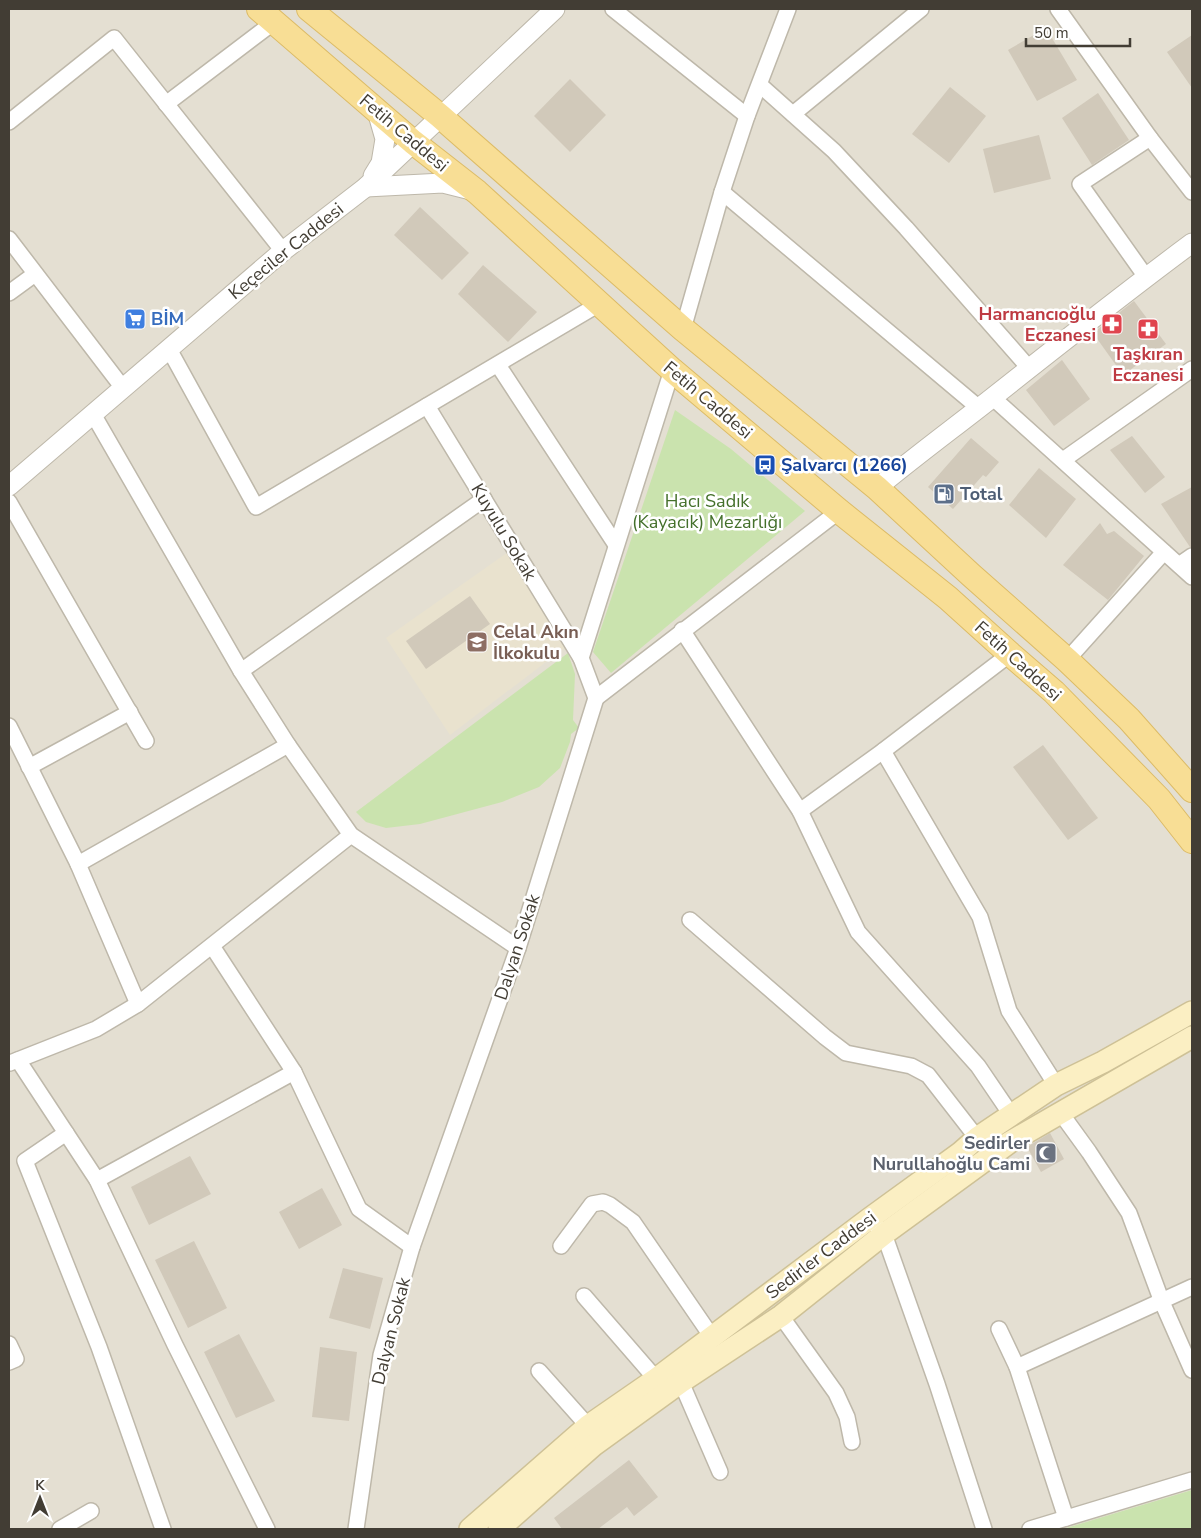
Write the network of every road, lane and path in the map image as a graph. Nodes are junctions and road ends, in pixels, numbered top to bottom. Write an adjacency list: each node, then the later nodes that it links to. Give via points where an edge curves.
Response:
1 (308, 9): 12 (main road, Fetih Caddesi)
2 (555, 9): 12 (street, Keçeciler Caddesi)
3 (613, 9): 13 (street)
4 (788, 9): 8 (street)
5 (920, 9): 11 (street)
6 (1058, 9): 15 (street)
7 (266, 15): 9 (street); 10 (main road, Fetih Caddesi)
8 (760, 85): 11 (street); 13 (street)
9 (166, 104): 14 (street, via 114,38); 23 (street)
10 (377, 111): 16 (main road, Fetih Caddesi); 17 (street, via 385,139 381,163)
11 (793, 114): 31 (street, via 834,151 906,228)
12 (440, 116): 16 (street, Keçeciler Caddesi); 28 (main road, Fetih Caddesi)
13 (747, 116): 19 (street)
14 (9, 122)
15 (1150, 138): 20 (street); 25 (street, via 1080,184)
16 (413, 142): 17 (street, Keçeciler Caddesi); 18 (main road, Fetih Caddesi)
17 (366, 187): 18 (street, via 443,183); 23 (street, Keçeciler Caddesi)
18 (477, 192): 27 (main road, Fetih Caddesi)
19 (722, 192): 28 (street); 35 (street)
20 (1192, 192)
21 (9, 240): 24 (street)
22 (1192, 243): 25 (street)
23 (283, 251): 29 (street, Keçeciler Caddesi)
24 (35, 274): 26 (street); 34 (street)
25 (1146, 277): 31 (street)
26 (9, 293)
27 (600, 304): 30 (street); 33 (main road, Fetih Caddesi)
28 (683, 330): 40 (main road, Fetih Caddesi)
29 (169, 349): 34 (street, Keçeciler Caddesi); 36 (street, via 256,507)
30 (498, 365): 36 (street); 44 (street)
31 (1029, 368): 35 (street)
32 (1192, 369): 38 (street)
33 (672, 370): 43 (main road, Fetih Caddesi); 44 (street)
34 (123, 388): 37 (street, Keçeciler Caddesi)
35 (986, 403): 38 (street); 40 (street)
36 (427, 406): 41 (street, Kuyulu Sokak)
37 (93, 414): 39 (street, Keçeciler Caddesi); 55 (street)
38 (1063, 460): 45 (street)
39 (9, 486)
40 (877, 488): 48 (main road, Fetih Caddesi)
41 (484, 499): 53 (street, Kuyulu Sokak); 55 (street)
42 (9, 502): 57 (street)
43 (839, 511): 50 (main road, Fetih Caddesi); 51 (street)
44 (616, 545): 53 (street)
45 (1164, 552): 47 (street); 54 (street)
46 (1192, 556): 47 (street)
47 (1179, 566): 49 (street)
48 (971, 575): 50 (main road); 54 (main road, Fetih Caddesi)
49 (1192, 577)
50 (948, 598): 52 (main road, Fetih Caddesi)
51 (682, 630): 56 (street); 64 (street)
52 (1010, 654): 61 (street); 66 (main road, Fetih Caddesi, via 1054,692 1133,772)
53 (581, 658): 56 (street)
54 (1067, 660): 63 (main road, Fetih Caddesi, via 1129,719)
55 (241, 671): 60 (street)
56 (596, 698): 70 (street, Dalyan Sokak)
57 (130, 712): 59 (street); 62 (street)
58 (9, 726): 62 (street)
59 (146, 741)
60 (288, 746): 65 (street); 67 (street)
61 (883, 751): 64 (street); 76 (street, via 980,917 1009,1010)
62 (29, 767): 67 (street)
63 (1192, 790)
64 (800, 811): 78 (street, via 858,932 978,1066)
65 (351, 835): 69 (street); 70 (street)
66 (1192, 841)
67 (78, 864): 71 (street)
68 (690, 920): 80 (street, via 846,1053 911,1066 928,1075)
69 (212, 946): 71 (street); 75 (street)
70 (518, 948): 84 (street, Dalyan Sokak)
71 (138, 1004): 74 (street, via 96,1029)
72 (1192, 1012): 76 (main road, Sedirler Caddesi)
73 (1192, 1037): 77 (main road, Sedirler Caddesi)
74 (13, 1062): 79 (street)
75 (294, 1072): 81 (street); 84 (street, via 359,1209)
76 (1056, 1085): 78 (main road, Sedirler Caddesi)
77 (1060, 1112): 82 (main road, Sedirler Caddesi); 87 (street, via 1129,1213)
78 (1012, 1116): 80 (main road, Sedirler Caddesi)
79 (66, 1133): 81 (street); 105 (street, via 25,1161 99,1347)
80 (977, 1138): 82 (main road, Sedirler Caddesi)
81 (97, 1180): 106 (street)
82 (876, 1226): 88 (main road, Sedirler Caddesi); 90 (main road, Sedirler Caddesi); 110 (street, via 937,1384)
83 (561, 1246): 90 (street, via 592,1204 603,1202 610,1205 633,1222)
84 (412, 1247): 107 (street, Dalyan Sokak, via 381,1355)
85 (1192, 1287): 87 (street)
86 (584, 1296): 96 (street)
87 (1162, 1302): 93 (street); 94 (street)
88 (781, 1316): 97 (main road, Sedirler Caddesi); 99 (street, via 836,1394 847,1417)
89 (999, 1329): 93 (street)
90 (712, 1337): 96 (main road, Sedirler Caddesi)
91 (9, 1344): 92 (street, via 16,1359)
92 (9, 1362)
93 (1017, 1367): 103 (street)
94 (1192, 1370)
95 (539, 1371): 98 (street)
96 (656, 1379): 98 (main road, Sedirler Caddesi)
97 (682, 1382): 100 (street); 109 (main road, Sedirler Caddesi, via 594,1445)
98 (588, 1426): 108 (main road, Sedirler Caddesi)
99 (852, 1442)
100 (720, 1472)
101 (1192, 1480): 103 (street)
102 (91, 1511): 104 (street)
103 (1066, 1518): 111 (street)
104 (60, 1529)
105 (163, 1529)
106 (267, 1529)
107 (356, 1529)
108 (470, 1529)
109 (499, 1529)
110 (984, 1529)
111 (1030, 1529)

